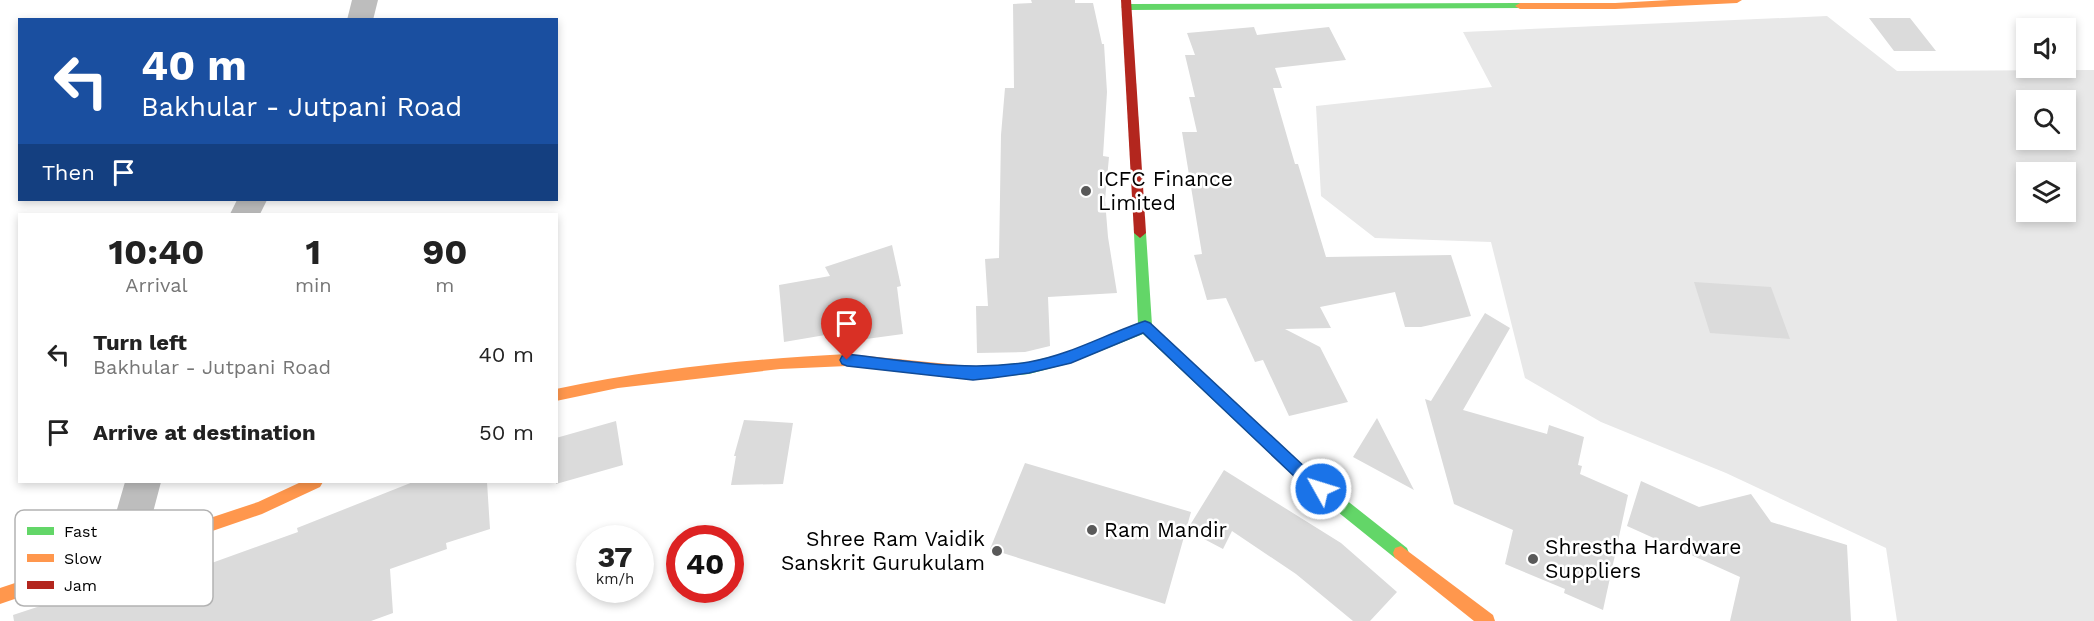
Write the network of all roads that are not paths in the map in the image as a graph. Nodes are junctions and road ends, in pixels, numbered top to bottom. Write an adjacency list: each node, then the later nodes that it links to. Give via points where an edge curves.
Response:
1 (365, 0): 4 (street)
2 (1737, 0): 3 (street, via 1615,6)
3 (1126, 4): 5 (street)
4 (360, 18)
5 (1145, 327): 6 (street, via 1071,357 1018,369 973,374 847,360 780,363 618,382); 13 (street, via 1302,474)
6 (558, 395)
7 (143, 483): 9 (street)
8 (313, 483): 10 (street, via 262,507)
9 (135, 510)
10 (213, 524)
11 (15, 591): 12 (street)
12 (0, 596)
13 (1487, 621)

